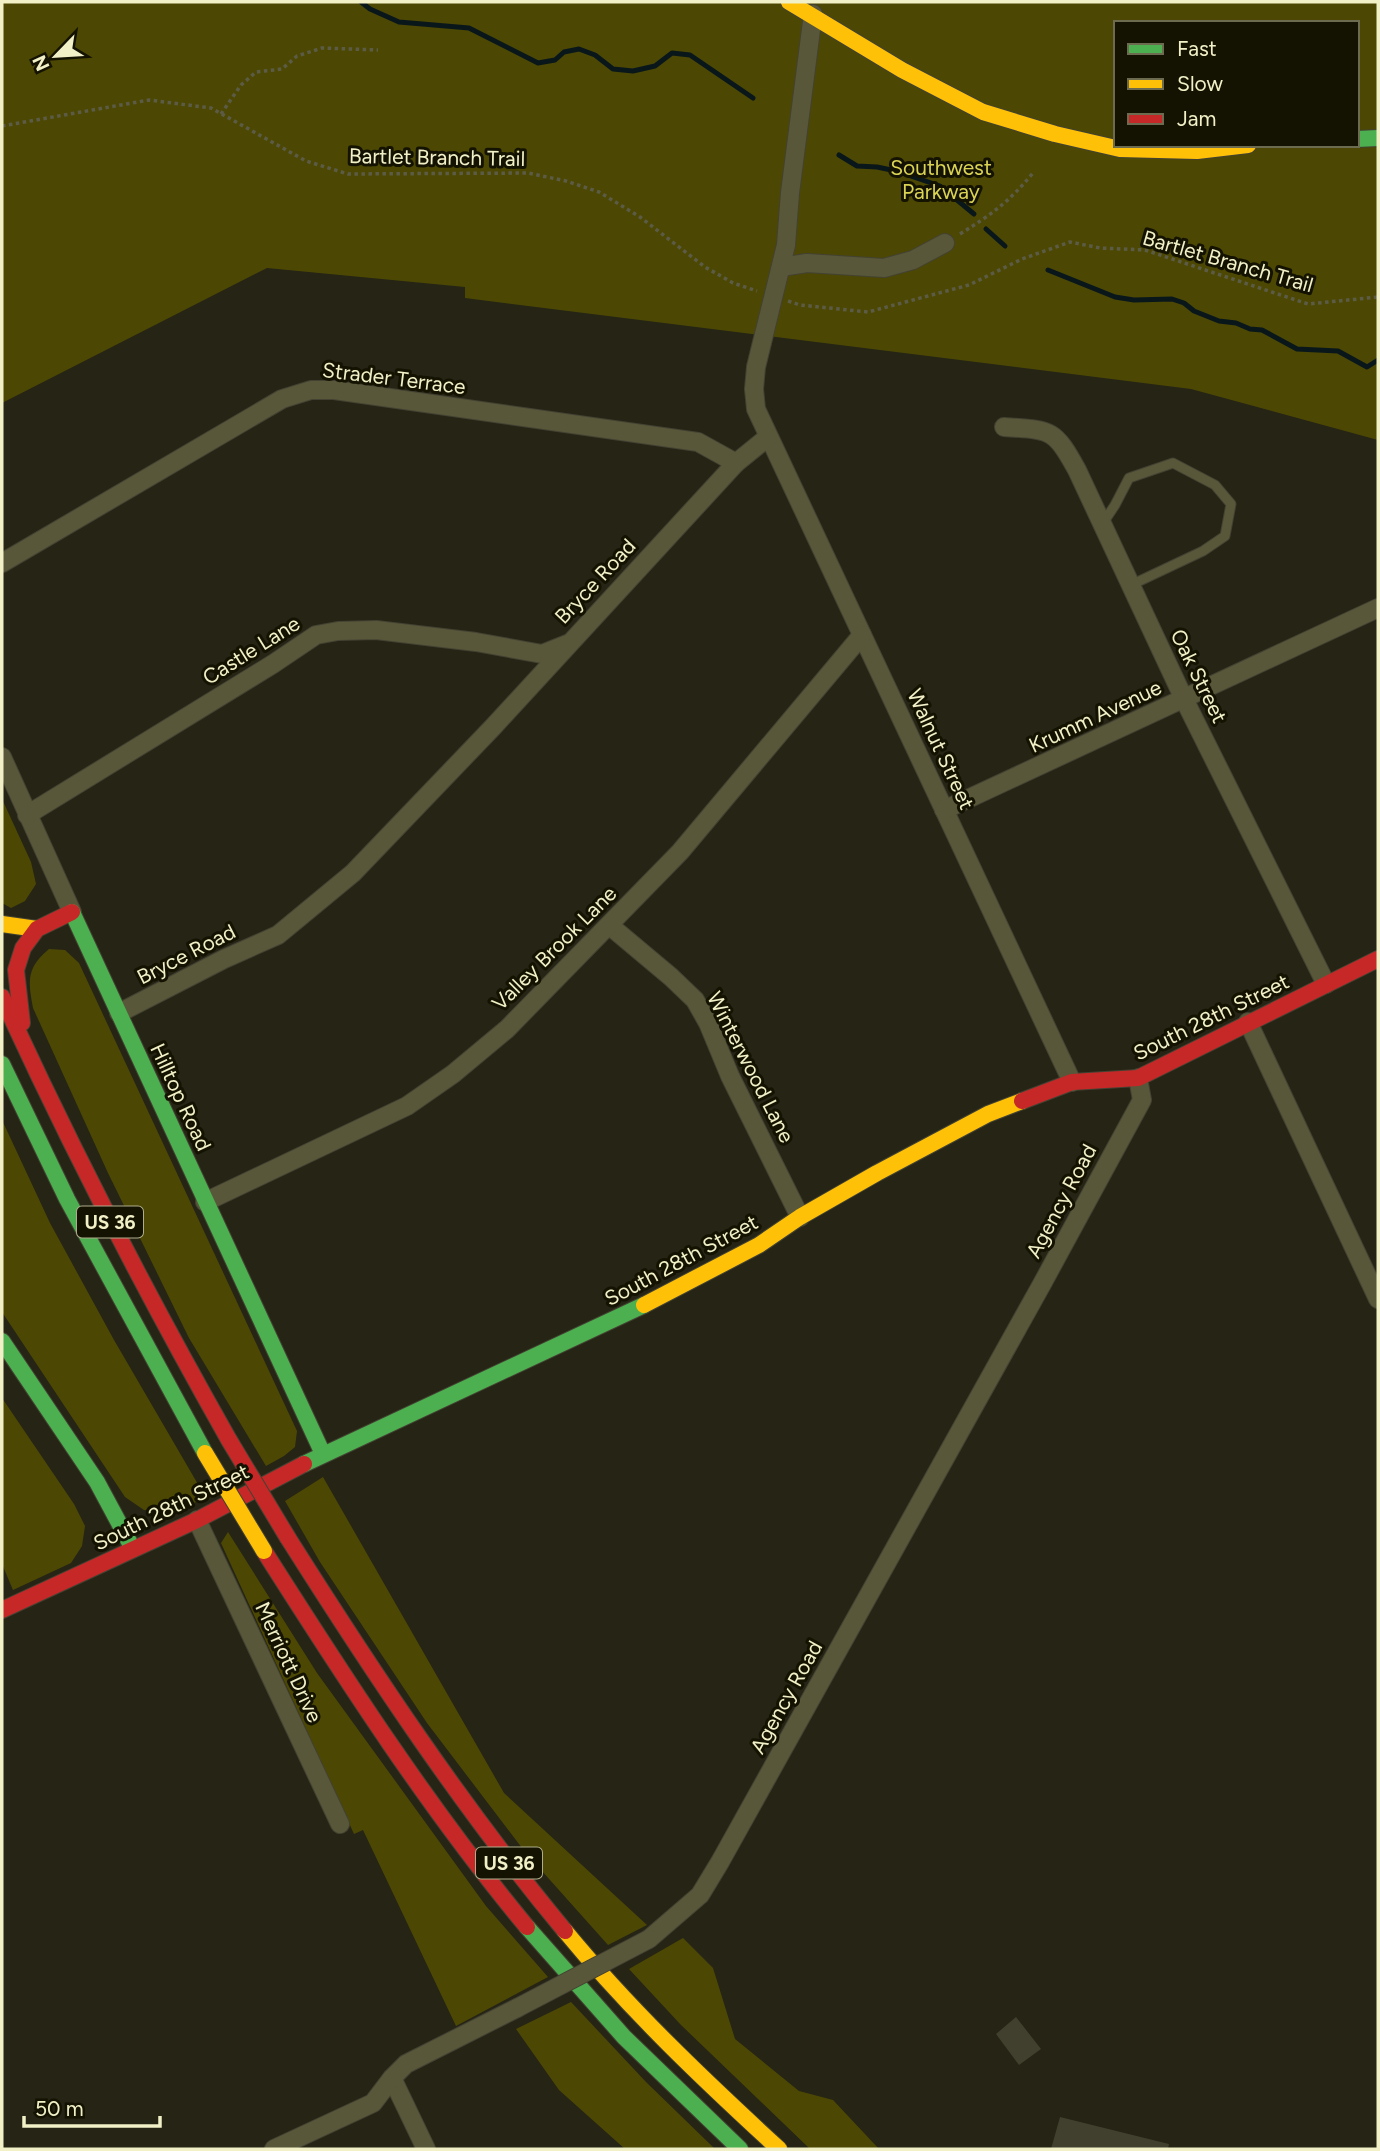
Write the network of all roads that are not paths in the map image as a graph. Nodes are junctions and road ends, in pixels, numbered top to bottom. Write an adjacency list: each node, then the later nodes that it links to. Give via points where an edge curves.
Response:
1 (789, 2): 2 (main road)
2 (813, 15): 5 (main road, via 982,112 1120,149); 7 (street)
3 (1378, 138): 4 (main road)
4 (1359, 139)
5 (1231, 147)
6 (945, 243): 7 (street, via 913,260 884,268 807,263)
7 (781, 267): 9 (street, via 754,389 756,409)
8 (1004, 427): 11 (street, Oak Street, via 1051,433 1063,445)
9 (768, 437): 10 (street, Bryce Road); 15 (street, Walnut Street)
10 (736, 463): 12 (street, Strader Terrace, via 698,442 311,390 282,399); 16 (street, Bryce Road)
11 (1103, 523): 13 (street, Oak Street); 13 (lane, via 1129,478 1173,463 1215,485 1231,504 1224,536 1203,551)
12 (2, 563)
13 (1130, 585): 17 (street, Oak Street)
14 (1378, 608): 17 (street, Krumm Avenue)
15 (862, 635): 19 (street, Walnut Street); 23 (street, Valley Brook Lane, via 680,852)
16 (569, 644): 20 (street, Castle Lane, via 542,653 376,630 316,635); 28 (street, Bryce Road, via 353,873 278,935)
17 (1184, 699): 19 (street, Krumm Avenue); 26 (street, Oak Street)
18 (2, 757): 20 (street, Hilltop Road)
19 (944, 810): 33 (street, Walnut Street)
20 (27, 815): 21 (street, Hilltop Road)
21 (72, 912): 24 (main road); 28 (main road, Hilltop Road)
22 (2, 923): 24 (main road)
23 (609, 925): 34 (street, Valley Brook Lane, via 507,1029 407,1106); 35 (street, Winterwood Lane, via 695,1000)
24 (37, 929): 30 (main road, via 23,948 16,970)
25 (1378, 959): 26 (main road, South 28th Street)
26 (1326, 984): 29 (main road, South 28th Street)
27 (2, 997): 30 (main road, US 36)
28 (119, 1013): 34 (main road, Hilltop Road)
29 (1248, 1022): 32 (main road, South 28th Street); 36 (street)
30 (27, 1052): 47 (main road, US 36, bridge, via 156,1310 229,1440 394,1705 488,1836 626,2001)
31 (2, 1064): 46 (main road, US 36, bridge, via 67,1199 205,1453 372,1719 473,1860 530,1930 606,2018)
32 (1138, 1078): 33 (main road, South 28th Street); 43 (street, Agency Road, bridge, via 1142,1100 700,1895 649,1938 407,2064)
33 (1072, 1082): 35 (main road, South 28th Street, via 988,1114)
34 (205, 1202): 38 (main road, Hilltop Road)
35 (800, 1217): 38 (main road, South 28th Street, via 759,1245 631,1312)
36 (1378, 1300)
37 (2, 1341): 40 (main road, via 97,1482)
38 (323, 1454): 39 (main road, South 28th Street)
39 (197, 1520): 40 (main road, South 28th Street); 42 (street, Merriott Drive)
40 (134, 1549): 41 (main road, South 28th Street, via 112,1552)
41 (2, 1610)
42 (340, 1824)
43 (392, 2078): 44 (street, Agency Road, via 373,2103); 45 (street)
44 (274, 2149)
45 (426, 2149)
46 (740, 2149)
47 (779, 2149)

